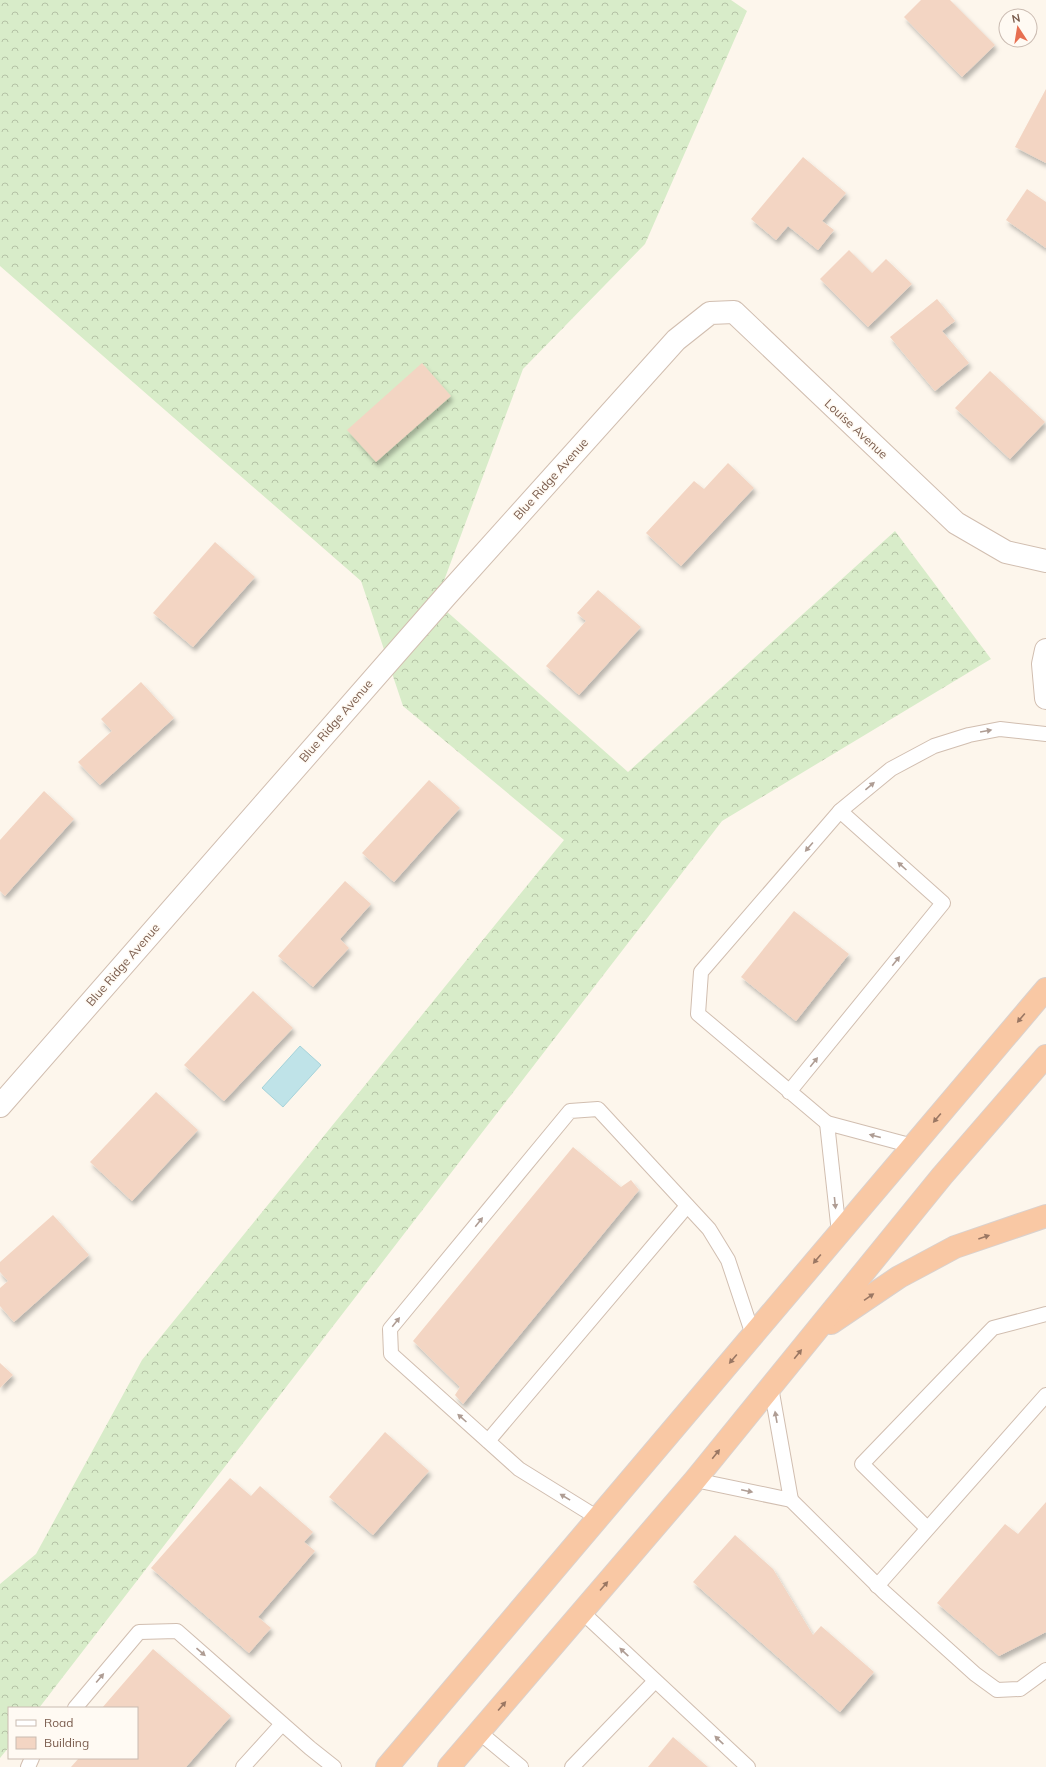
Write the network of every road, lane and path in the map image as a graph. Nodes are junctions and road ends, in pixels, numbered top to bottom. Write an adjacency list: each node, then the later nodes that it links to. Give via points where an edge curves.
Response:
1 (676, 340): 2 (street, Louise Avenue, via 710,313 734,312 956,523 1006,552); 10 (street, Blue Ridge Avenue, via 437,605)
2 (1046, 561)
3 (1046, 650): 4 (street, via 1043,664)
4 (1046, 698)
5 (1046, 734): 6 (lane, one-way to 5, via 891,769 934,746 1000,729)
6 (840, 811): 9 (lane, one-way to 9, via 701,972 698,1014); 9 (lane, one-way to 6, via 944,903)
7 (1046, 988): 12 (highway, one-way to 12)
8 (1045, 1058): 18 (highway, via 942,1176)
9 (790, 1092): 11 (lane)
10 (0, 1106)
11 (827, 1123): 12 (lane, one-way to 11); 15 (lane, one-way to 15)
12 (913, 1146): 15 (highway)
13 (688, 1206): 17 (lane, via 709,1229 728,1260); 21 (lane); 21 (lane, one-way to 13, via 391,1354 390,1329 570,1111 598,1109)
14 (1046, 1216): 18 (highway, one-way to 14, via 899,1277 955,1247)
15 (839, 1233): 17 (highway, one-way to 17)
16 (1046, 1314): 25 (lane, via 993,1328 862,1464)
17 (753, 1335): 24 (highway, one-way to 24)
18 (814, 1335): 19 (highway, one-way to 18)
19 (771, 1387): 22 (highway, one-way to 19); 23 (lane, one-way to 19)
20 (1046, 1394): 25 (lane)
21 (488, 1441): 24 (lane, one-way to 21, via 519,1470)
22 (695, 1480): 23 (lane, one-way to 23); 27 (highway, one-way to 22)
23 (791, 1500): 26 (lane)
24 (598, 1518): 35 (highway)
25 (926, 1528): 26 (lane)
26 (877, 1586): 28 (lane, via 975,1674 997,1690 1020,1689)
27 (582, 1612): 29 (lane, one-way to 27); 32 (highway, one-way to 27)
28 (1046, 1670)
29 (655, 1681): 38 (lane); 39 (lane, one-way to 29)
30 (76, 1707): 31 (lane, one-way to 31, via 139,1632 177,1631)
31 (282, 1724): 33 (lane); 34 (lane)
32 (479, 1732): 36 (highway); 37 (lane)
33 (243, 1767)
34 (334, 1767)
35 (387, 1767)
36 (449, 1767)
37 (521, 1767)
38 (572, 1767)
39 (748, 1767)

